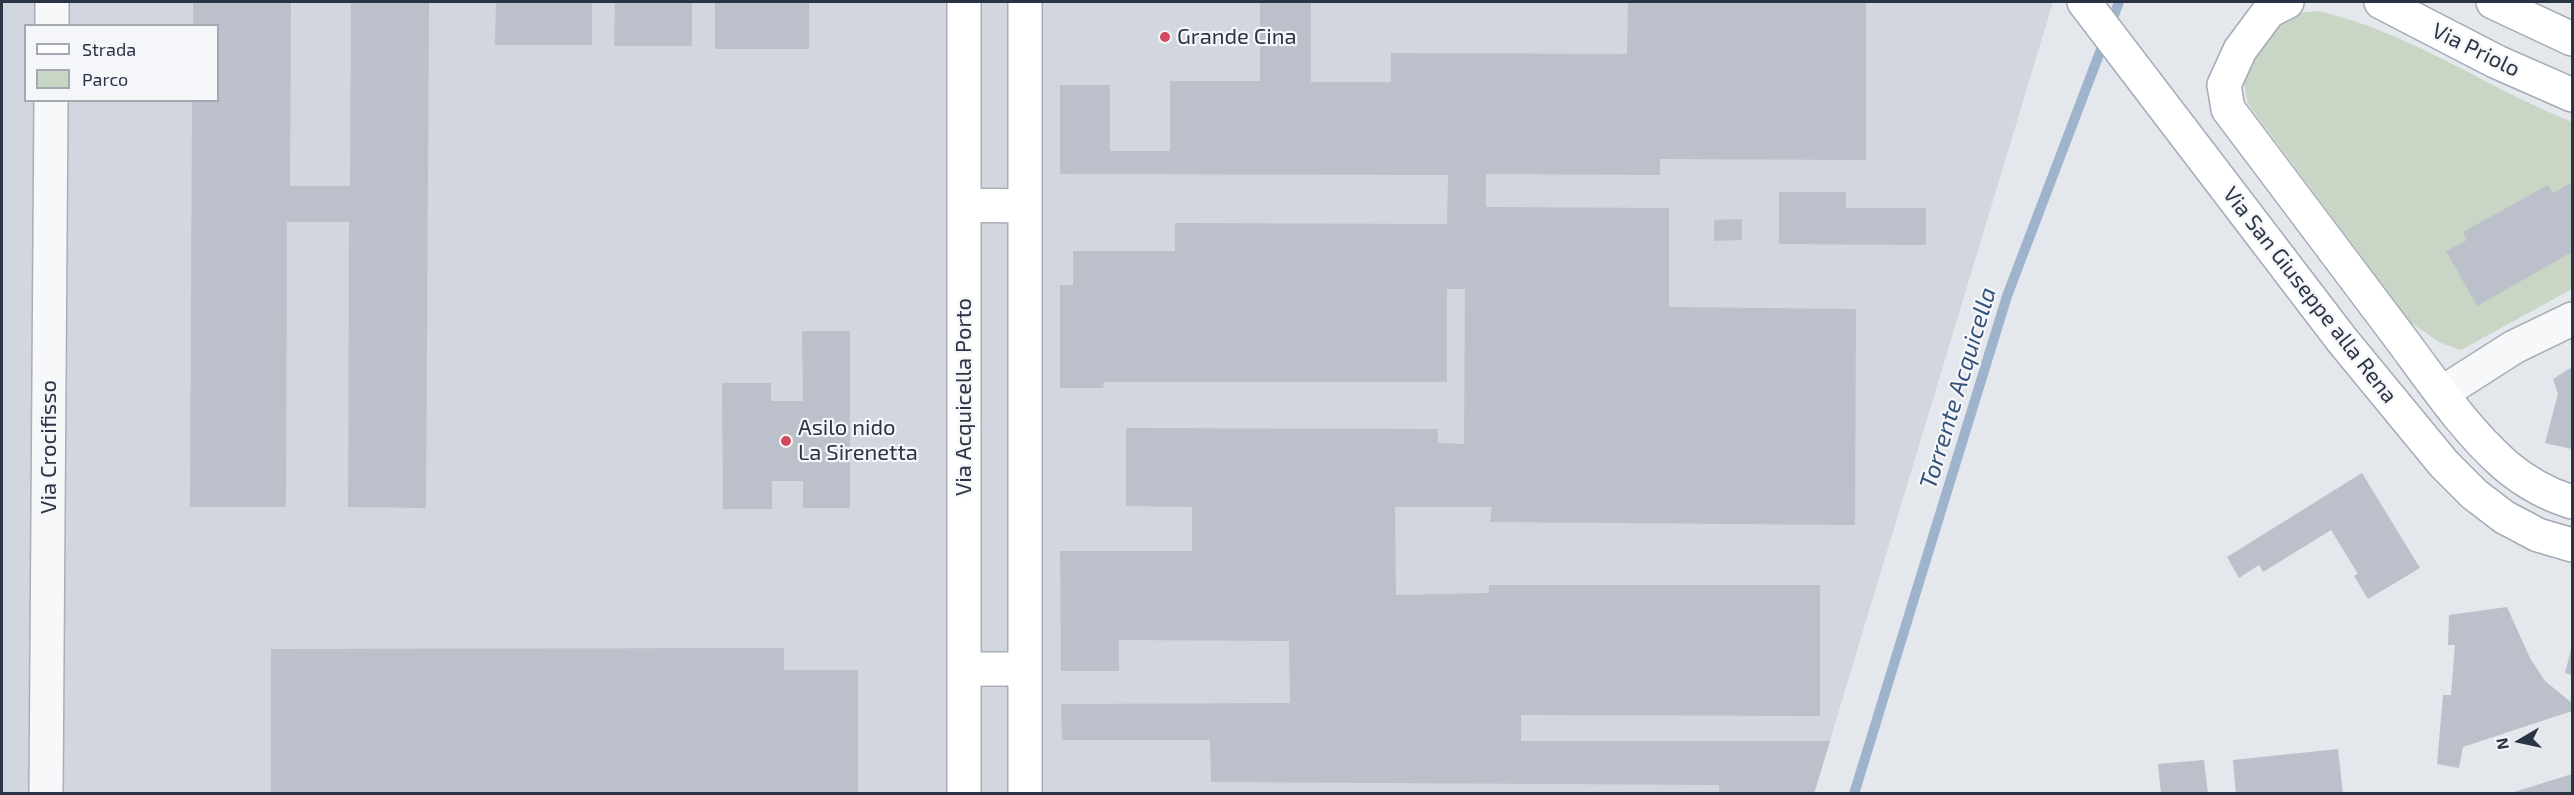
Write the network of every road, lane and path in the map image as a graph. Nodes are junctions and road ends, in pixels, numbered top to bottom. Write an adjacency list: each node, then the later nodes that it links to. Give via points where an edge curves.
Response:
1 (52, 2): 8 (street)
2 (964, 2): 12 (main road, Via Acquicella Porto)
3 (1025, 2): 13 (main road)
4 (2084, 2): 17 (main road, Via San Giuseppe alla Rena, via 2342,340 2444,464 2504,517 2538,535)
5 (2288, 2): 15 (main road, via 2269,11 2240,50 2224,85 2228,109)
6 (2377, 2): 10 (main road, Via Priolo)
7 (2493, 2): 9 (main road)
8 (52, 24)
9 (2572, 39)
10 (2572, 95)
11 (51, 102): 20 (street, Via Crocifisso)
12 (964, 205): 13 (main road); 18 (main road, Via Acquicella Porto)
13 (1025, 206): 19 (main road)
14 (2572, 319): 15 (street, via 2514,347)
15 (2442, 393): 16 (main road, via 2506,465 2528,482)
16 (2572, 502)
17 (2572, 545)
18 (964, 669): 19 (main road); 21 (main road, Via Acquicella Porto)
19 (1025, 669): 22 (main road)
20 (46, 794)
21 (964, 794)
22 (1025, 794)

